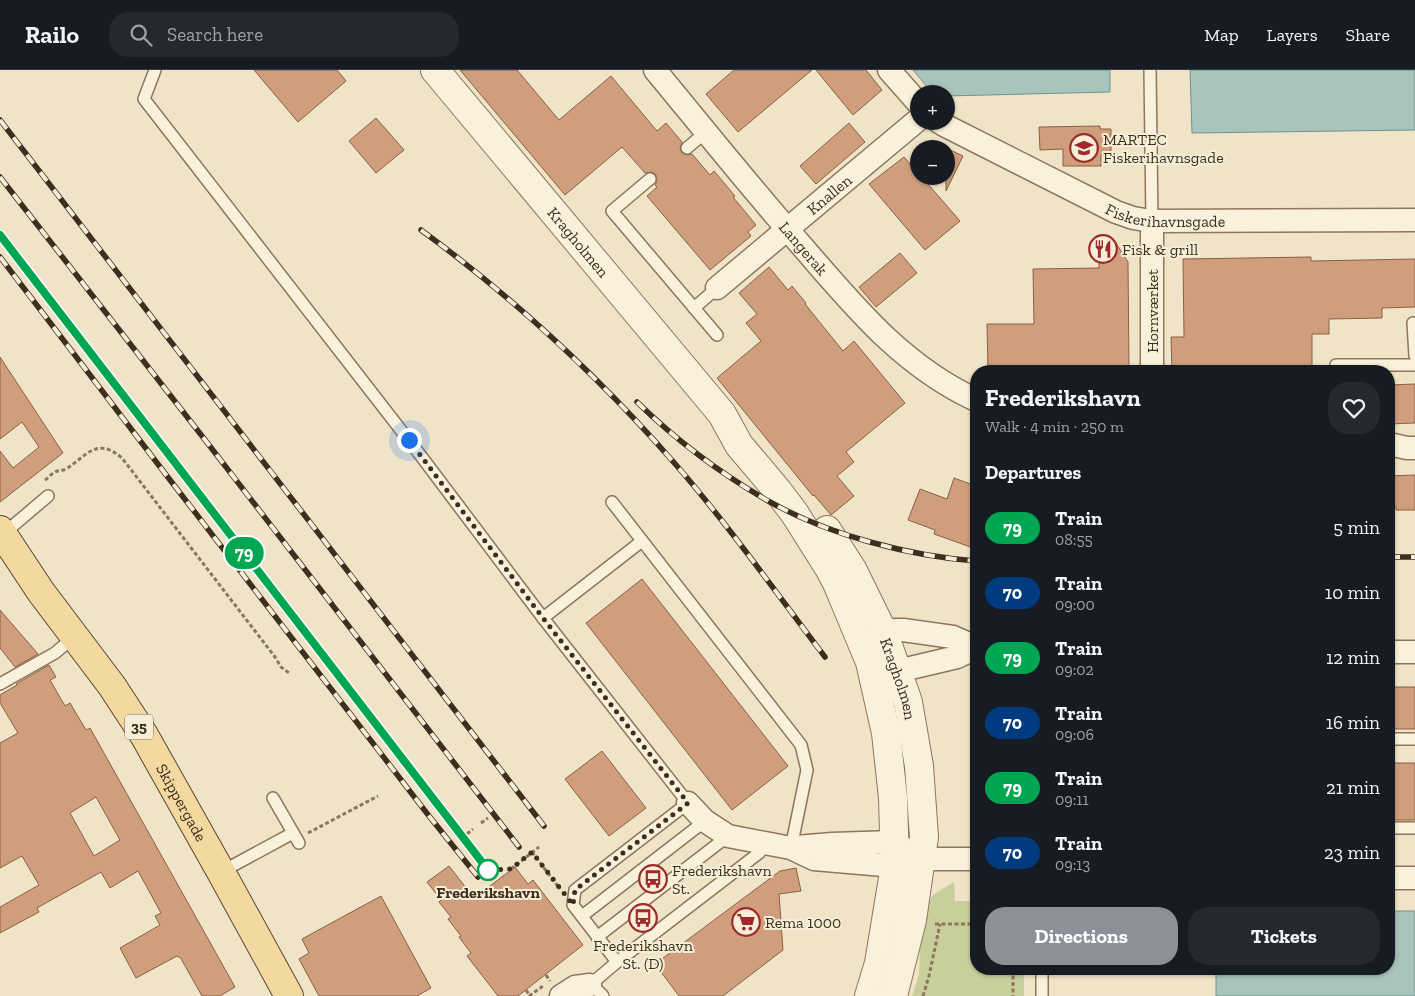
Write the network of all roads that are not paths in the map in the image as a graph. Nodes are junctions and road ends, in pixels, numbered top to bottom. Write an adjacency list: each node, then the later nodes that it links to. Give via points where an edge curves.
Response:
1 (155, 70): 31 (lane, via 144,99)
2 (435, 70): 26 (street, Kragholmen)
3 (655, 70): 9 (street, Langerak)
4 (889, 70): 6 (street)
5 (1150, 70): 13 (lane)
6 (910, 94)
7 (910, 126): 14 (street, Knallen)
8 (954, 130): 13 (street, Fiskerihavnsgade, via 1116,212)
9 (706, 132): 10 (lane); 14 (street, Langerak)
10 (687, 148)
11 (650, 179): 16 (lane, via 612,211)
12 (1415, 220): 13 (street, Fiskerihavnsgade)
13 (1152, 221): 20 (street, Hornværket)
14 (787, 230): 15 (street, Knallen); 25 (street, Langerak, via 890,343 924,370)
15 (717, 288): 16 (lane)
16 (694, 308): 18 (lane)
17 (1413, 323): 19 (lane)
18 (717, 334)
19 (1415, 356)
20 (1152, 365)
21 (1336, 365): 22 (lane)
22 (1395, 365)
23 (1395, 365): 24 (lane)
24 (1415, 365)
25 (970, 397)
26 (722, 414): 32 (street, Kragholmen, via 748,436 825,526 852,570); 38 (street, Kragholmen, via 739,445 795,514 829,568)
27 (48, 496): 29 (lane)
28 (612, 502): 30 (lane)
29 (1, 539): 33 (main road, Skippergade / 35)
30 (642, 541): 31 (lane); 50 (lane, via 802,745 806,770)
31 (543, 618): 44 (lane)
32 (884, 634): 34 (street, via 895,630 911,631 953,637); 38 (street); 39 (street, Kragholmen)
33 (75, 636): 40 (lane, via 55,653); 53 (main road, Skippergade / 35, via 144,735)
34 (970, 644)
35 (970, 650): 39 (street, via 957,657)
36 (1395, 652): 37 (street)
37 (1415, 652)
38 (870, 662): 39 (street); 51 (street, Kragholmen, via 886,732)
39 (898, 671): 51 (street, Kragholmen, via 908,702 919,766 924,837)
40 (0, 684)
41 (1395, 739): 42 (lane)
42 (1415, 739)
43 (273, 798): 53 (lane, via 296,838)
44 (688, 803): 45 (street); 56 (lane, via 575,890 573,905)
45 (705, 821): 48 (street); 56 (lane)
46 (1395, 828): 47 (lane)
47 (1415, 828)
48 (728, 836): 49 (street); 57 (lane)
49 (767, 843): 50 (street); 58 (lane, via 759,853)
50 (791, 848): 51 (street, via 832,844)
51 (903, 856): 52 (street); 63 (street, Kragholmen, via 880,963); 64 (street, Kragholmen, via 912,920)
52 (970, 859)
53 (221, 872): 61 (main road, Skippergade / 35)
54 (1395, 878): 55 (street)
55 (1415, 878)
56 (582, 916): 57 (lane)
57 (598, 937): 58 (lane)
58 (617, 962): 60 (lane)
59 (1042, 975): 65 (lane)
60 (596, 991): 62 (street, via 575,987)
61 (289, 996)
62 (561, 996)
63 (869, 996)
64 (894, 996)
65 (1042, 996)

